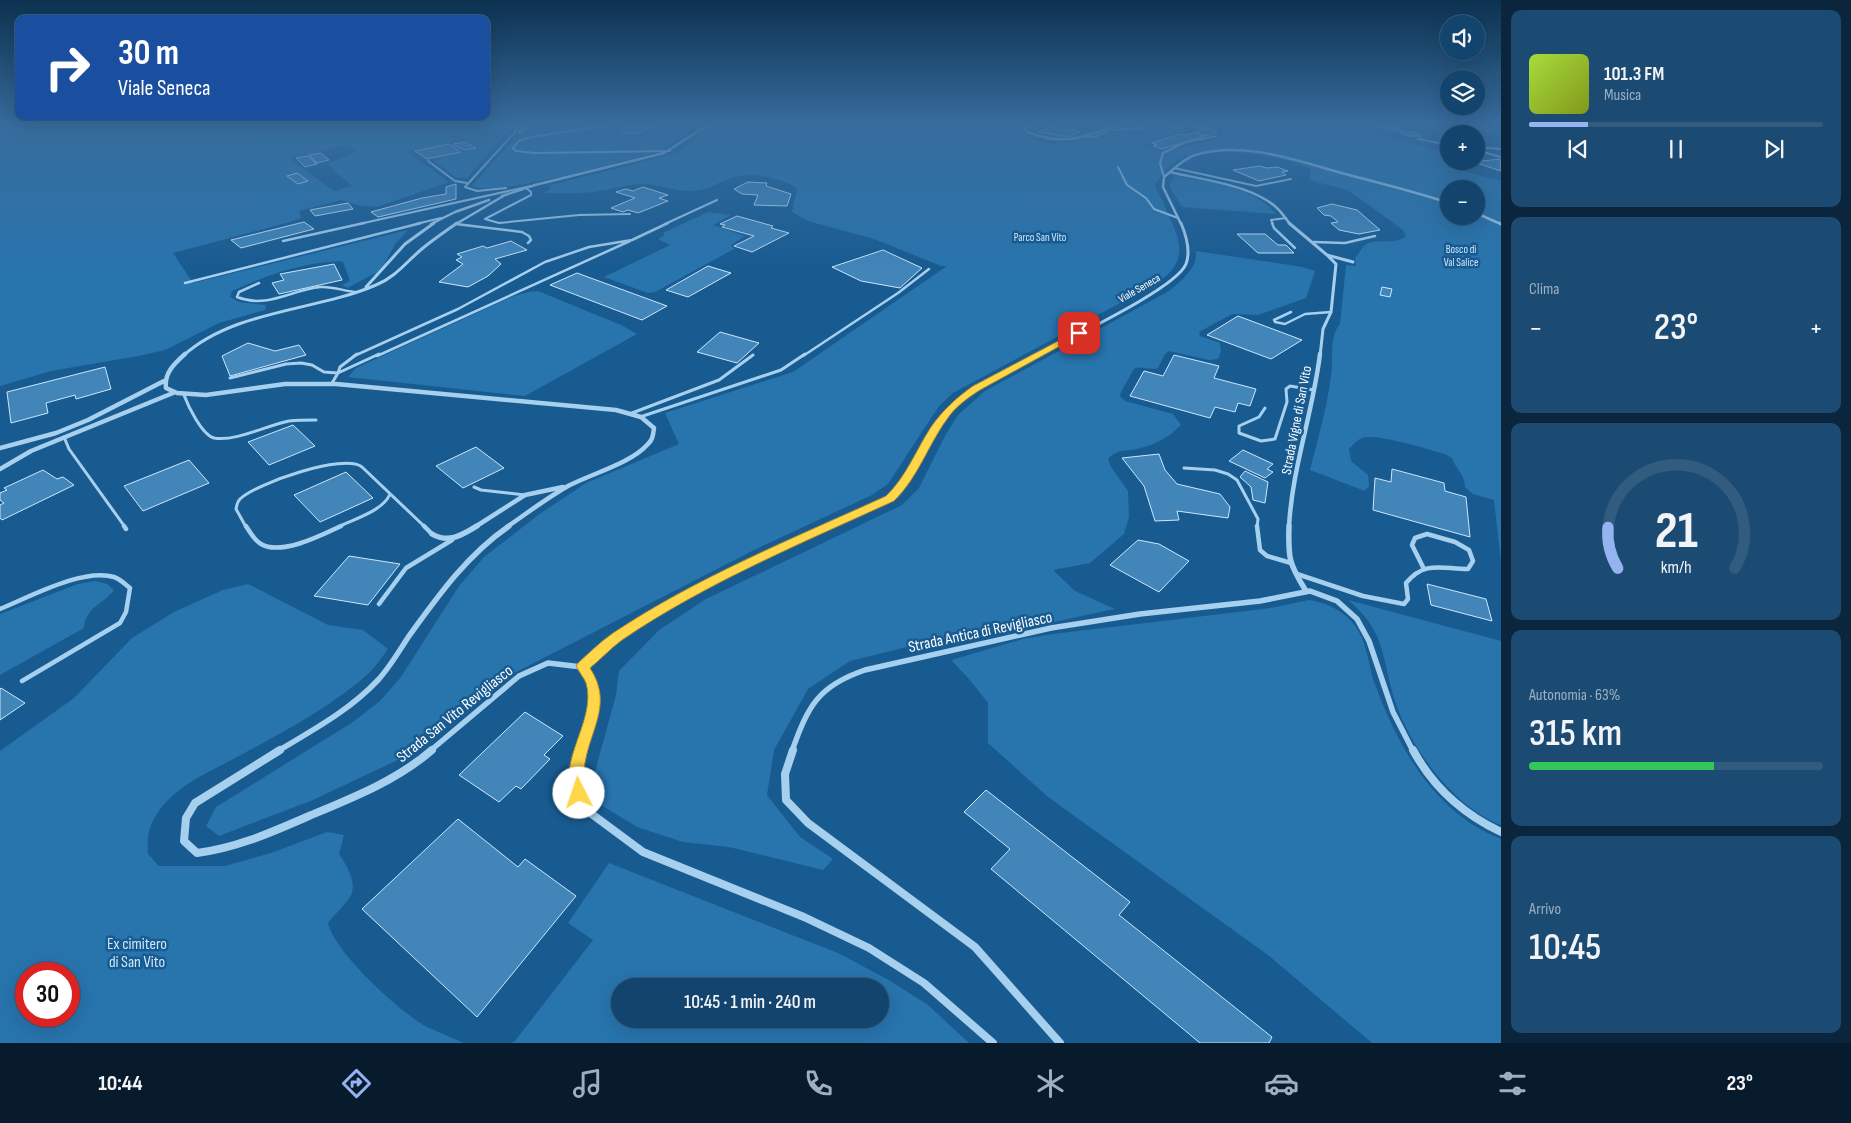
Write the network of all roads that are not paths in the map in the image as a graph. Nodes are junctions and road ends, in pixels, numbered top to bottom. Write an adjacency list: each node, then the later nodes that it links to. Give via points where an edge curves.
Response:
1 (443, 172): 11 (lane)
2 (478, 172): 11 (lane)
3 (588, 172): 12 (street)
4 (1120, 172): 20 (lane, via 1127,185 1146,198 1154,209)
5 (1162, 172): 9 (lane)
6 (1170, 172): 9 (street); 21 (street, Strada Vigne di San Vito, via 1257,195 1268,200)
7 (1191, 172): 10 (lane, via 1256,186)
8 (1337, 172): 15 (street)
9 (1164, 177): 20 (street, Viale Seneca, via 1163,187)
10 (1291, 179)
11 (466, 184): 12 (lane, via 465,188 477,191)
12 (535, 185): 13 (street); 26 (lane)
13 (526, 188): 14 (street); 17 (lane, via 532,195 485,219 506,223 579,215)
14 (505, 195): 18 (street); 22 (street)
15 (1440, 199)
16 (717, 200): 25 (lane)
17 (630, 214)
18 (451, 215): 33 (lane); 35 (street, via 414,236)
19 (1485, 216): 23 (street)
20 (1178, 218): 68 (street, Viale Seneca, via 1189,246 1185,265 1175,278 962,398 939,423 902,487 890,498 672,604 616,638)
21 (1286, 218): 27 (street, Strada Vigne di San Vito); 29 (lane, via 1272,220 1274,228)
22 (456, 224): 28 (lane, via 522,232 530,236); 35 (street, via 423,248 395,275)
23 (1501, 224)
24 (1375, 236): 27 (lane, via 1346,243)
25 (632, 240): 40 (lane); 40 (lane, via 585,249 519,275 468,304 351,357)
26 (283, 241)
27 (1314, 242): 30 (street, Strada Vigne di San Vito)
28 (528, 243)
29 (1295, 248)
30 (1327, 255): 31 (street, Strada Vigne di San Vito); 38 (street, Strada Vigne di San Vito, via 1336,264)
31 (1353, 262)
32 (929, 269): 49 (lane, via 781,370)
33 (185, 283)
34 (259, 283): 36 (lane, via 237,296 262,302 328,287)
35 (363, 289): 36 (street)
36 (355, 292): 42 (street, via 236,326 192,349 179,359)
37 (1291, 312): 38 (lane, via 1274,320 1285,324 1305,314)
38 (1332, 312): 44 (street, Strada Vigne di San Vito, via 1322,329 1318,379)
39 (752, 355): 48 (lane, via 714,382)
40 (338, 373): 41 (lane, via 324,372 312,365 286,364); 43 (lane)
41 (230, 378)
42 (164, 381): 45 (street, via 166,388); 52 (street, via 88,420 56,433)
43 (332, 383): 46 (street, via 284,384); 48 (street)
44 (1314, 390): 47 (lane, via 1290,386 1286,389 1287,402 1275,439 1268,442 1253,440 1239,433 1239,426 1260,417); 62 (street, Strada Vigne di San Vito, via 1289,524 1288,554)
45 (173, 393): 46 (street); 51 (street)
46 (184, 395): 50 (lane, via 189,410 214,438 236,436 290,421)
47 (1264, 408)
48 (632, 413): 49 (street)
49 (644, 416): 55 (street, Strada San Vito Revigliasco, via 654,428 648,446)
50 (316, 420)
51 (64, 437): 54 (street); 59 (lane, via 73,455)
52 (0, 448)
53 (1184, 468): 62 (lane, via 1214,470 1237,480 1258,519 1260,550 1267,556)
54 (0, 469)
55 (568, 486): 58 (street, Strada San Vito Revigliasco); 68 (street, Strada San Vito Revigliasco, via 493,537 473,555 448,582 379,679 354,702 195,803 186,818 184,841 197,853 222,850 364,793 427,754 519,676 548,663)
56 (474, 487): 58 (lane)
57 (390, 494): 57 (lane, via 358,463 350,461 315,468 252,490 240,498 236,511 259,542 280,548 300,543 378,506 387,501); 60 (lane)
58 (526, 495): 61 (street, Strada San Vito Revigliasco)
59 (126, 529)
60 (432, 534): 61 (street)
61 (452, 540): 66 (lane, via 406,568)
62 (1291, 563): 64 (street, Strada Vigne di San Vito)
63 (1423, 568): 63 (lane, via 1468,569 1474,561 1469,550 1427,534 1415,538 1412,545); 64 (lane, via 1412,573 1406,583 1408,599 1404,604)
64 (1295, 573): 65 (street, Strada Vigne di San Vito)
65 (1306, 591): 70 (street, Strada Antica di Revigliasco, via 1339,602 1362,625 1409,745 1450,799); 72 (street, Strada Antica di Revigliasco, via 1266,600 1175,610 1022,634 899,662 842,677 814,701 802,722 786,772 786,800 808,823 975,947)
66 (379, 604)
67 (0, 609): 69 (lane, via 88,576 116,578 130,588 126,612 120,623)
68 (582, 666): 71 (street, via 592,682 594,702 576,771 579,793 589,812 643,852 804,917 869,948 924,983)
69 (22, 681)
70 (1501, 832)
71 (993, 1043)
72 (1060, 1043)

